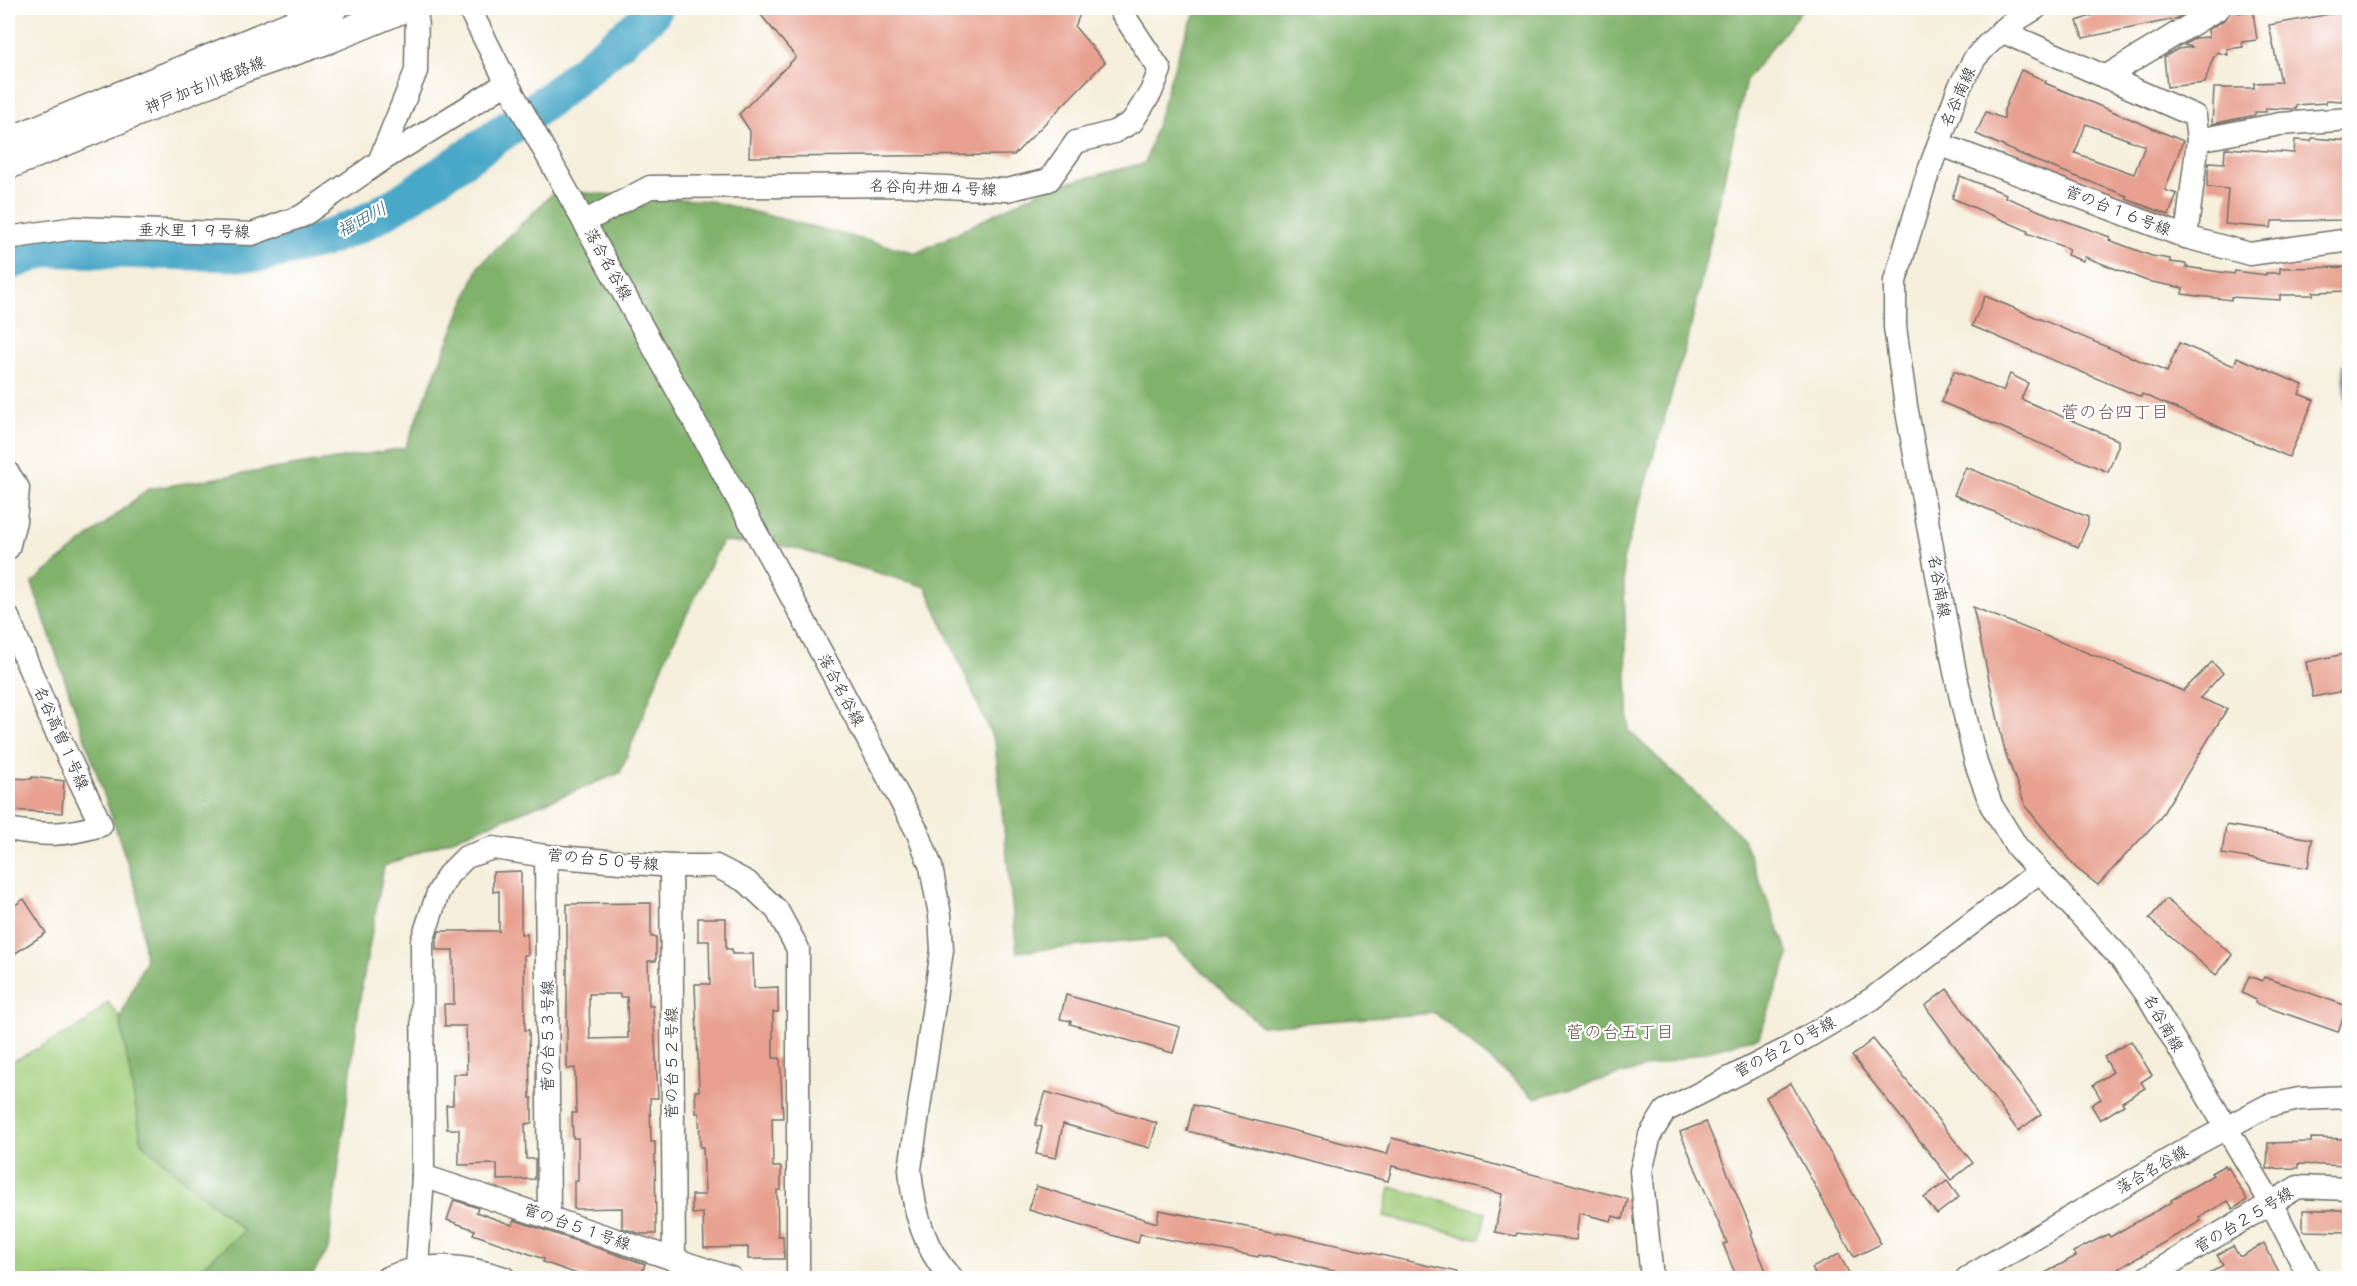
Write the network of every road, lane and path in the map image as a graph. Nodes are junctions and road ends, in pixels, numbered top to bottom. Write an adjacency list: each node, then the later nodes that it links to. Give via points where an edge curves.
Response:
1 (333, 8): 13 (main road, 神戸加古川姫路線)
2 (404, 8): 16 (main road, 神戸加古川姫路線, via 244,68)
3 (417, 8): 15 (street, via 416,71)
4 (469, 8): 10 (street, 落合名谷線)
5 (1119, 8): 17 (street, 名谷向井畑４号線, via 1160,70 1132,122 1114,132 1076,142 1049,180 1006,190 903,185 650,187)
6 (2036, 8): 8 (street, 名谷南線)
7 (2219, 8): 9 (street)
8 (2001, 31): 9 (street, 菅の台１６号線); 14 (street, 名谷南線, via 1975,58 1958,90)
9 (2105, 77): 12 (street, 菅の台１６号線, via 2195,116)
10 (507, 83): 15 (street, 垂水里１９号線); 17 (street, 落合名谷線)
11 (2349, 119): 12 (street, via 2280,124)
12 (2198, 140): 18 (street, 菅の台１６号線)
13 (8, 142)
14 (1939, 144): 18 (street, 菅の台１６号線); 27 (street, 名谷南線, via 1895,281 1895,327 1955,672 1976,763 1991,806)
15 (379, 162): 19 (street, 垂水里１９号線, via 302,216 252,234 75,228)
16 (8, 165)
17 (584, 222): 40 (street, 落合名谷線, via 896,789 931,867 942,950 910,1169 919,1225 941,1268)
18 (2186, 237): 20 (street, via 2250,254)
19 (8, 238)
20 (2349, 240)
21 (8, 473): 22 (street, via 18,488)
22 (8, 548)
23 (8, 617): 24 (street, 名谷高曽１号線, via 53,725 101,825 69,833)
24 (8, 830)
25 (546, 856): 26 (street, 菅の台５０号線); 30 (street, 菅の台５０号線, via 493,848 466,857 448,875 438,893 422,941); 33 (street, 菅の台５３号線)
26 (671, 866): 34 (street, 菅の台５２号線); 39 (street, 菅の台５０号線, via 716,866 747,882 777,909 798,949)
27 (2039, 872): 29 (street, 名谷南線, via 2122,960 2148,996); 41 (street, 菅の台２０号線, via 1872,999 1785,1050 1665,1111 1650,1135 1641,1171)
28 (2349, 1097): 29 (street, 落合名谷線, via 2299,1099 2267,1106)
29 (2226, 1128): 32 (street, 名谷南線); 42 (street, 落合名谷線)
30 (423, 1176): 33 (street, 菅の台５１号線); 35 (street, 菅の台５０号線)
31 (2349, 1189): 32 (street, 菅の台２５号線, via 2298,1187)
32 (2271, 1203): 43 (street, 菅の台２５号線); 44 (street, 名谷南線)
33 (549, 1217): 34 (street, 菅の台５１号線)
34 (674, 1260): 38 (street, 菅の台５１号線)
35 (417, 1267): 36 (street); 37 (street, via 453,1266)
36 (387, 1278)
37 (504, 1278)
38 (731, 1278)
39 (798, 1278)
40 (951, 1278)
41 (1652, 1278)
42 (1967, 1278)
43 (2146, 1278)
44 (2310, 1278)

